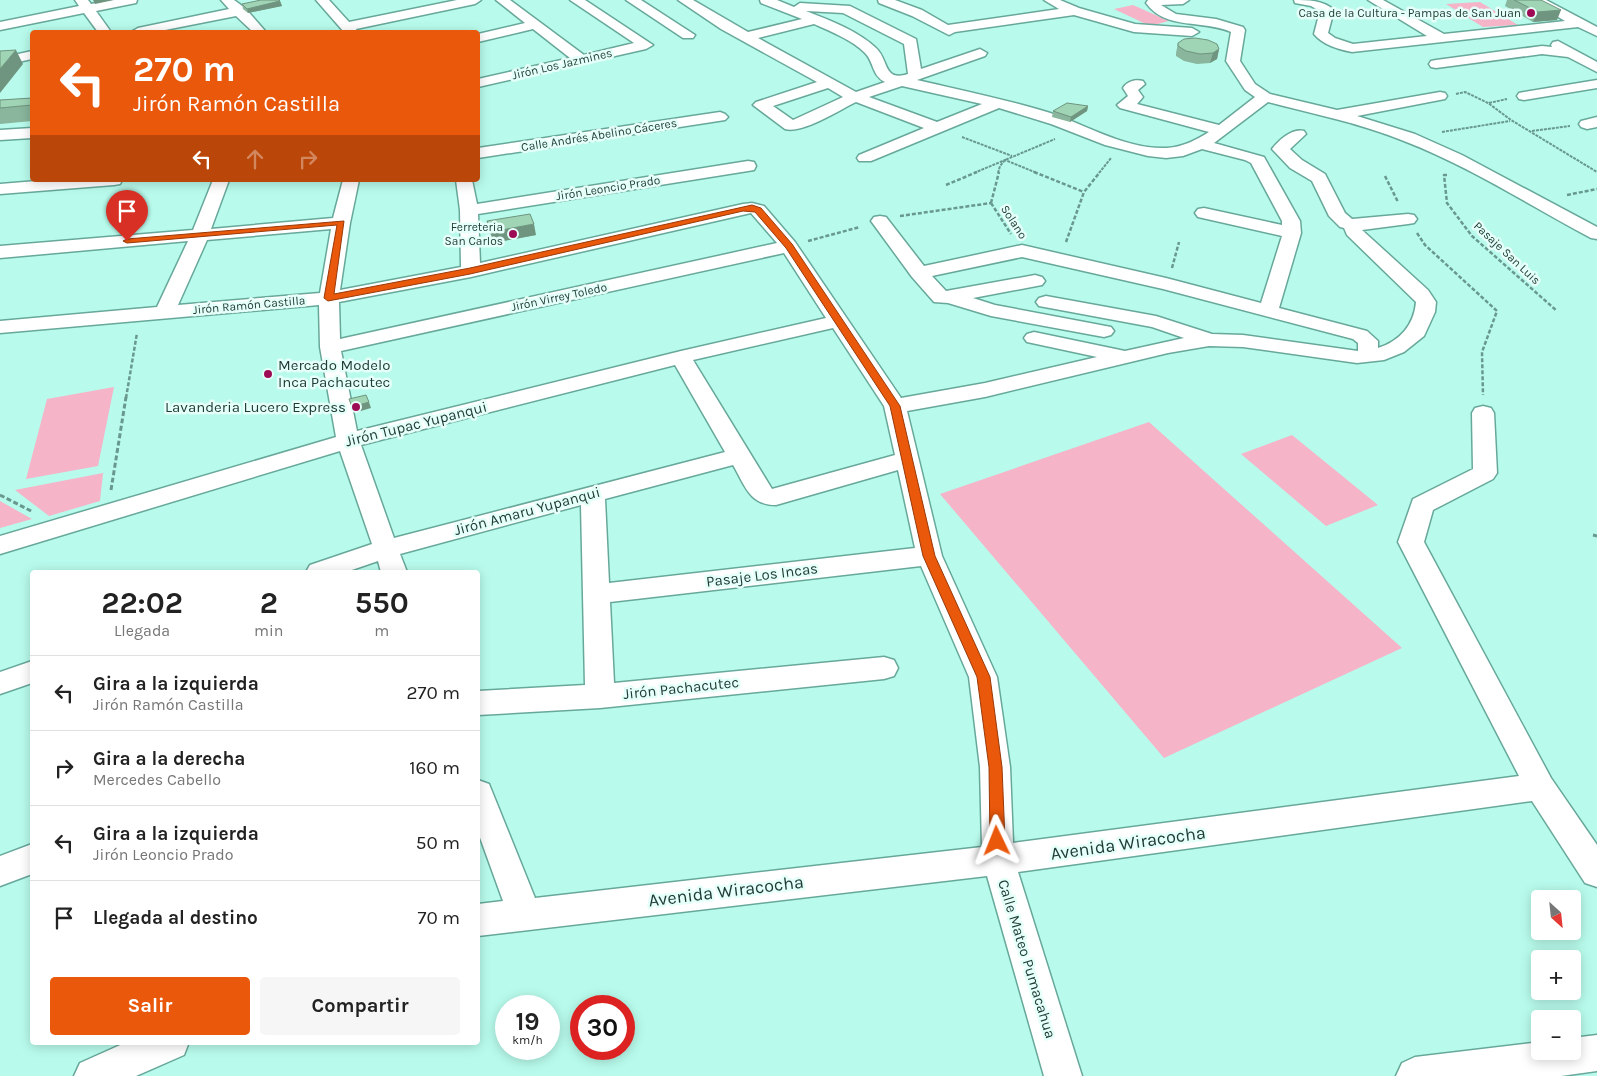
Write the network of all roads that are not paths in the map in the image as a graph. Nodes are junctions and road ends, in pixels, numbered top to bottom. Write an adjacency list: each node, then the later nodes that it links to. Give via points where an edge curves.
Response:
1 (131, 0): 21 (street)
2 (227, 0): 24 (street)
3 (322, 0): 37 (street)
4 (475, 0): 37 (street)
5 (502, 0): 30 (street)
6 (632, 0): 40 (street)
7 (684, 0): 41 (street)
8 (766, 0): 22 (street)
9 (840, 0): 25 (street)
10 (924, 0): 18 (street)
11 (1050, 0): 23 (street)
12 (1063, 0): 23 (street)
13 (1183, 0): 28 (street, via 1152,3)
14 (1300, 0): 43 (street, via 1327,10 1321,34 1330,41 1352,48)
15 (1374, 0): 43 (street)
16 (1536, 0): 27 (street)
17 (602, 2): 20 (street)
18 (890, 2): 26 (street)
19 (1135, 2): 28 (street, via 1165,18)
20 (580, 3): 49 (street, Jirón Los Jazmines, via 646,45)
21 (84, 4): 31 (street); 34 (street)
22 (786, 4): 25 (street)
23 (1074, 10): 32 (street); 38 (street, via 1134,28 1195,32)
24 (240, 11): 35 (street); 36 (street)
25 (819, 14): 29 (street, via 845,9); 41 (street); 48 (street)
26 (917, 14): 29 (street); 32 (street)
27 (1578, 18): 33 (street); 39 (street)
28 (1178, 20): 38 (street, via 1225,24)
29 (878, 24): 44 (street)
30 (535, 25): 42 (street); 49 (street)
31 (0, 26)
32 (947, 29): 44 (street, via 949,32)
33 (1528, 29): 43 (street); 46 (street)
34 (104, 30)
35 (148, 30)
36 (258, 30)
37 (348, 30)
38 (1238, 30): 62 (street, via 1233,61 1250,87)
39 (1597, 32)
40 (688, 35)
41 (746, 37): 56 (street)
42 (480, 38)
43 (1443, 39)
44 (911, 45): 48 (street); 53 (street)
45 (980, 53): 53 (street)
46 (1573, 53): 51 (street, via 1542,50); 52 (street)
47 (30, 55): 50 (street)
48 (876, 57): 54 (street, via 884,76)
49 (581, 59): 55 (street, Jirón Los Jazmines)
50 (0, 62)
51 (1436, 64)
52 (1597, 68)
53 (915, 75): 54 (street)
54 (900, 81): 59 (street); 63 (street)
55 (480, 83)
56 (829, 83): 59 (street); 59 (street, via 761,105 793,126)
57 (1138, 84): 67 (street, via 1130,88 1136,97 1125,104 1128,106)
58 (1597, 84): 61 (street)
59 (855, 96): 66 (street)
60 (1440, 96): 64 (street)
61 (1524, 96)
62 (1265, 97): 64 (street); 67 (street)
63 (998, 104): 66 (street); 71 (street, via 1157,152 1181,151)
64 (1336, 115): 88 (street, via 1409,137 1456,158)
65 (720, 117): 72 (street, Calle Andrés Abelino Cáceres)
66 (938, 128): 73 (street)
67 (1220, 130): 71 (street)
68 (30, 133): 70 (street)
69 (1298, 134): 86 (street, via 1280,149 1319,178 1338,216 1346,223)
70 (0, 135)
71 (1201, 144): 87 (street, via 1258,160 1291,221)
72 (480, 153)
73 (865, 158)
74 (748, 166): 80 (street, Jirón Leoncio Prado)
75 (89, 182): 79 (street)
76 (220, 182): 89 (street)
77 (351, 182): 85 (street)
78 (464, 182): 80 (street)
79 (0, 189)
80 (469, 210): 92 (street)
81 (758, 210): 90 (street, Calle Mateo Pumacahua); 92 (street, Jirón Ramón Castilla, via 743,209)
82 (1204, 213): 87 (street)
83 (1408, 219): 86 (street)
84 (880, 221): 93 (street)
85 (341, 223): 89 (street); 96 (street)
86 (1356, 225): 107 (street, via 1352,227 1354,231 1426,302 1414,336 1398,348)
87 (1292, 233): 98 (street)
88 (1597, 234)
89 (200, 235): 91 (street); 99 (street)
90 (789, 246): 100 (street, Calle Mateo Pumacahua); 105 (street, Jirón Virrey Toledo)
91 (0, 252)
92 (470, 271): 96 (street, Jirón Ramón Castilla)
93 (919, 272): 95 (street, via 939,297); 98 (street, via 1022,251)
94 (1035, 282): 95 (street)
95 (950, 297): 102 (street, via 991,310)
96 (328, 298): 99 (street, Jirón Ramón Castilla); 105 (street)
97 (1046, 302): 104 (street, via 1149,320)
98 (1268, 311): 107 (street, via 1360,336 1368,341)
99 (165, 312): 101 (street, Jirón Ramón Castilla)
100 (838, 321): 106 (street, Jirón Tupac Yupanqui); 109 (street, Calle Mateo Pumacahua)
101 (0, 327)
102 (1104, 331)
103 (1034, 338): 108 (street)
104 (1210, 340): 107 (street, via 1243,341); 108 (street)
105 (330, 347): 111 (street)
106 (681, 357): 111 (street, Jirón Tupac Yupanqui); 112 (street)
107 (1368, 357)
108 (1128, 358): 109 (street)
109 (895, 406): 113 (street, Calle Mateo Pumacahua)
110 (1483, 413): 126 (street, via 1485,473 1422,505 1411,542)
111 (348, 441): 115 (street, Jirón Tupac Yupanqui); 116 (street)
112 (737, 456): 113 (street, via 760,494 767,497); 114 (street, Jirón Amaru Yupanqui)
113 (907, 460): 117 (street, Calle Mateo Pumacahua)
114 (593, 493): 116 (street, Jirón Amaru Yupanqui); 120 (street)
115 (0, 545)
116 (386, 549): 118 (street, Jirón Amaru Yupanqui); 119 (street)
117 (929, 556): 120 (street, Pasaje Los Incas); 129 (street, Calle Mateo Pumacahua, via 984,677 995,767)
118 (325, 570)
119 (393, 570)
120 (596, 594): 124 (street)
121 (884, 668): 124 (street, Jirón Pachacutec)
122 (30, 673): 123 (street)
123 (0, 683)
124 (600, 696): 125 (street, Jirón Pachacutec)
125 (480, 703)
126 (1540, 787): 129 (street, Avenida Wiracocha); 131 (street)
127 (480, 798): 132 (street)
128 (30, 860): 130 (street)
129 (998, 860): 132 (street, Avenida Wiracocha); 137 (street, Calle Mateo Pumacahua)
130 (0, 871)
131 (1597, 872)
132 (524, 914): 133 (street, Avenida Wiracocha)
133 (480, 920)
134 (164, 1045): 136 (street)
135 (1597, 1053): 138 (street)
136 (93, 1076)
137 (1063, 1076)
138 (1414, 1076)

